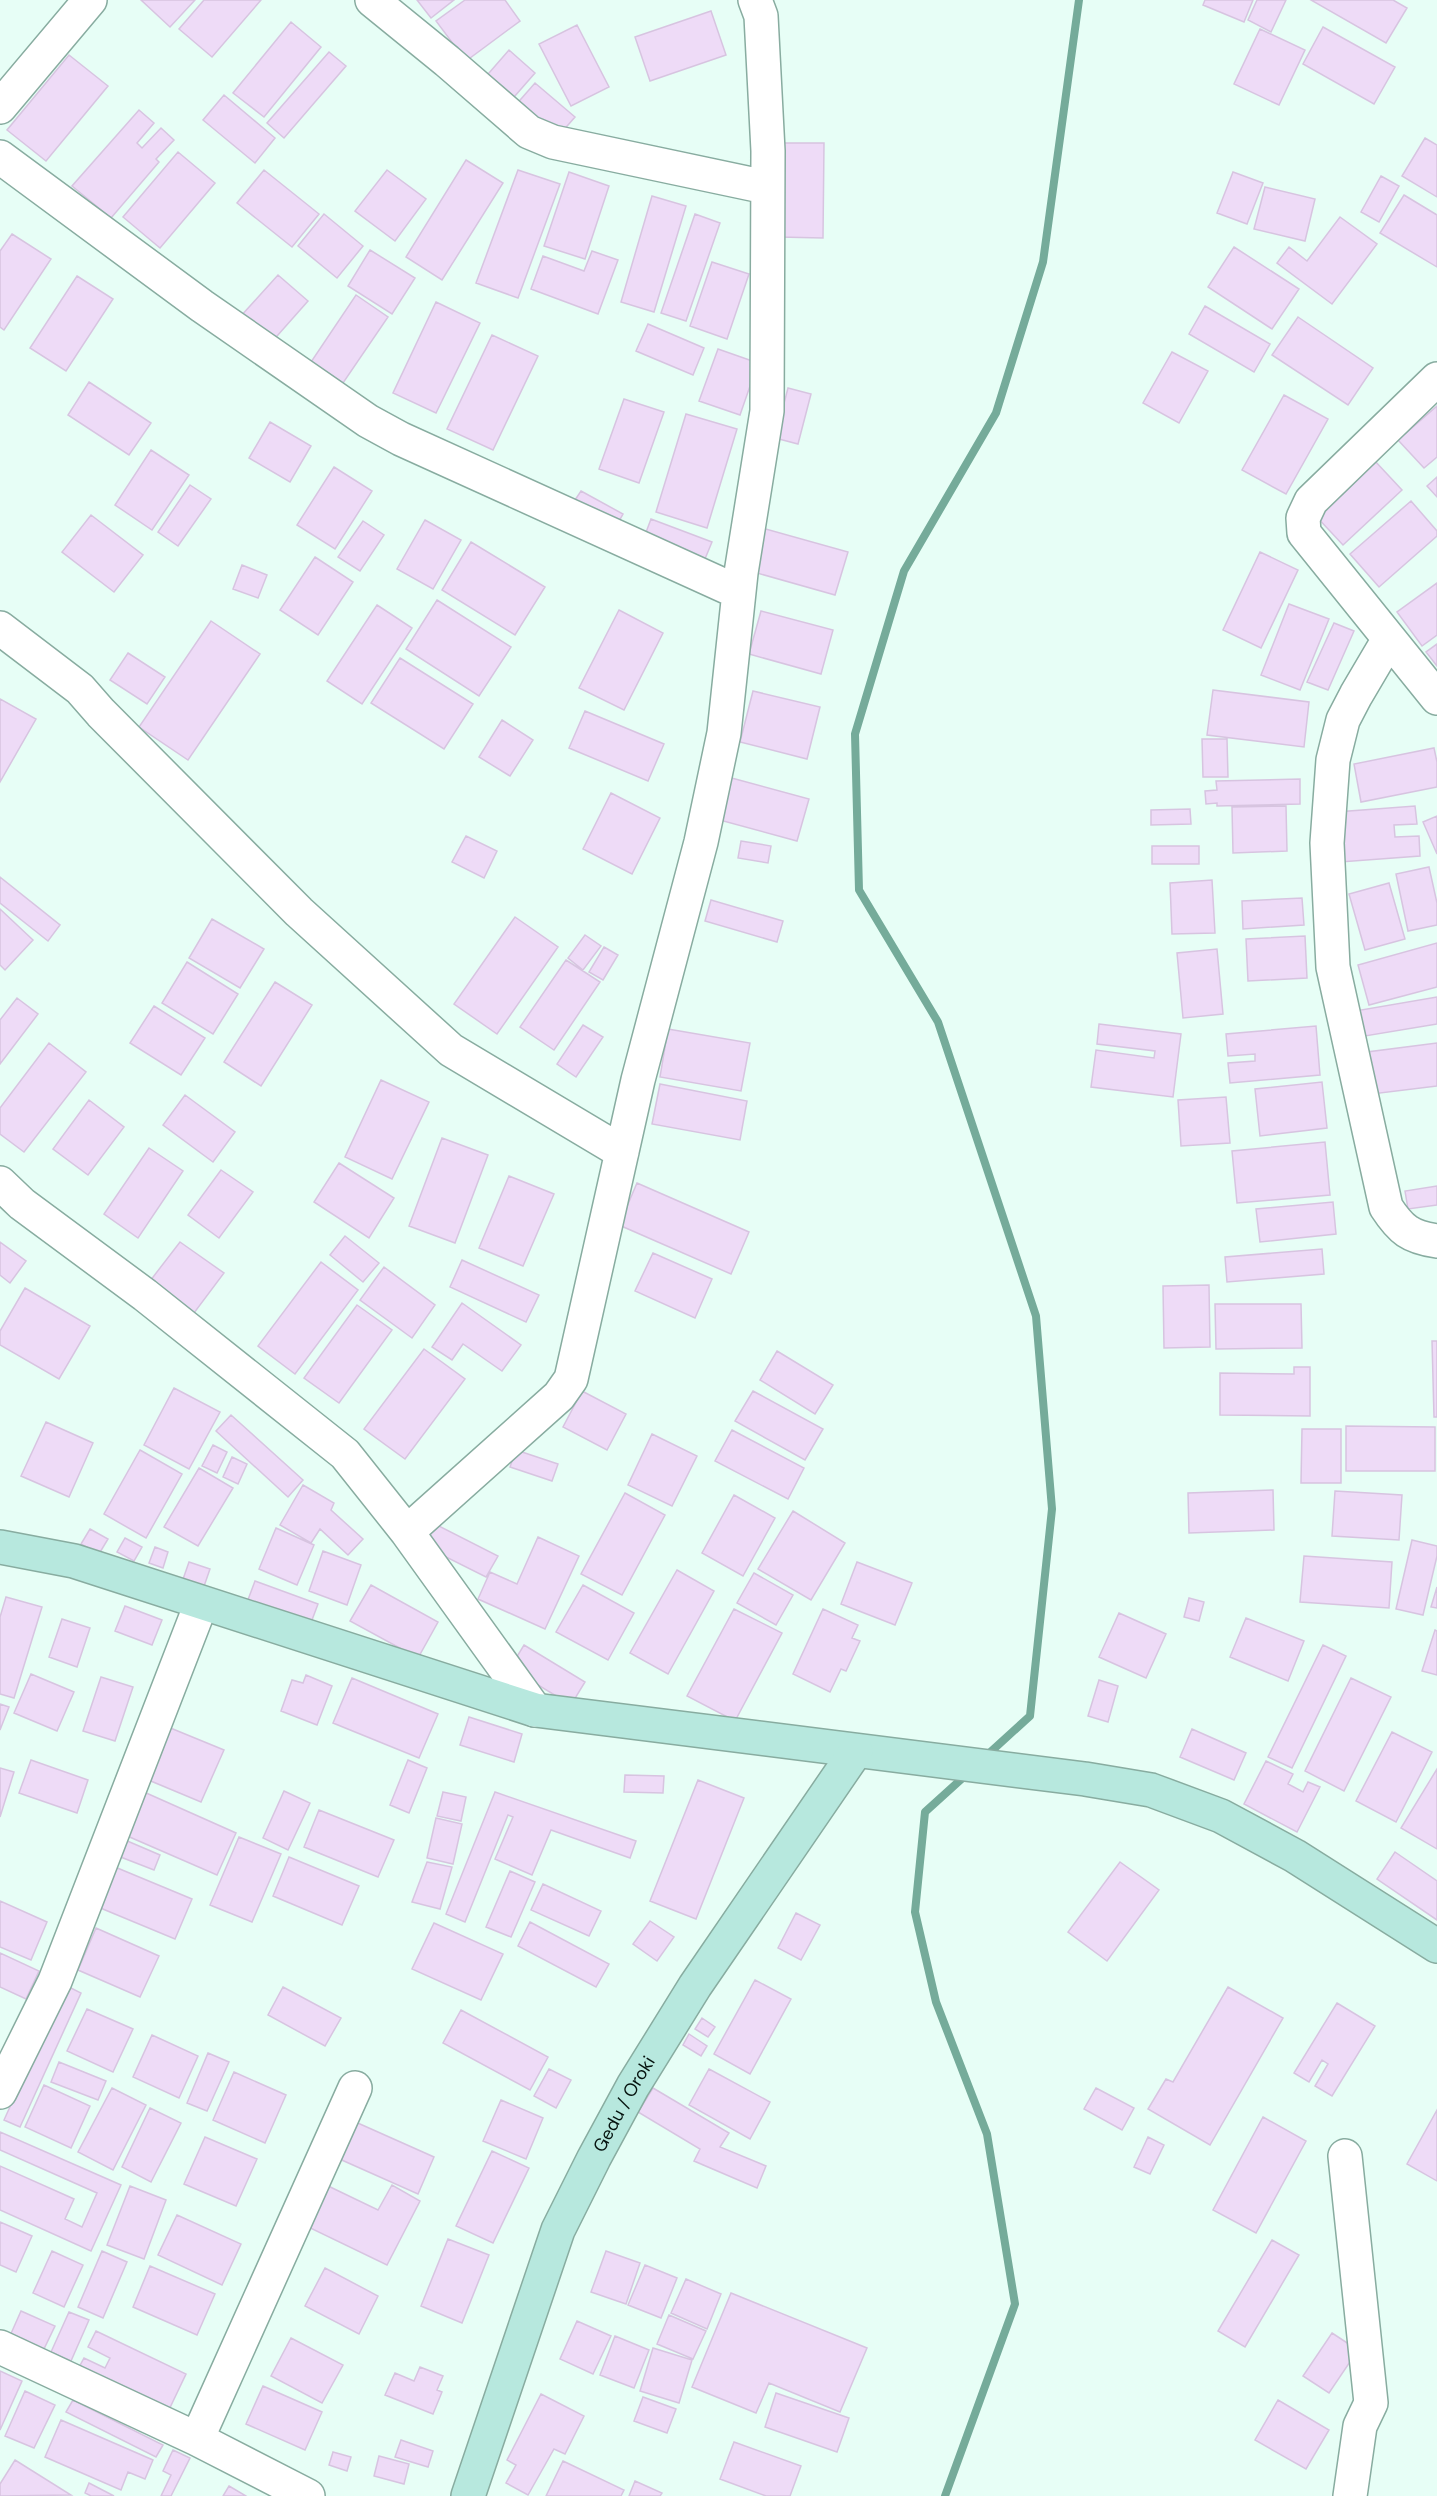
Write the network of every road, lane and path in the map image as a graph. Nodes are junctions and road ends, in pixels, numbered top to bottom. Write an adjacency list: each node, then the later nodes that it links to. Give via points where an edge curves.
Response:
1 (90, 0): 4 (street)
2 (372, 0): 6 (street, via 529,132 553,142)
3 (755, 0): 6 (street, via 761,16 768,151)
4 (0, 107)
5 (0, 157): 8 (street, via 202,306 368,421)
6 (766, 188): 8 (street, via 767,411)
7 (1437, 379): 10 (street, via 1311,501 1303,518 1304,533)
8 (738, 592): 12 (street, via 724,733 701,843)
9 (0, 628): 12 (street, via 80,689 299,912 451,1050)
10 (1389, 639): 11 (street); 14 (street, via 1343,720 1333,760 1327,843 1333,967 1386,1207 1398,1226 1418,1238)
11 (1437, 698)
12 (622, 1152): 15 (street, via 571,1379 559,1396)
13 (0, 1183): 15 (street, via 345,1454)
14 (1437, 1241)
15 (407, 1532): 18 (street)
16 (0, 1547): 17 (street, via 74,1561)
17 (201, 1604): 18 (street); 22 (street, via 55,1982)
18 (535, 1710): 19 (street)
19 (856, 1750): 20 (street, via 1151,1790 1221,1816 1295,1856); 27 (street, Gedu / Oroki, via 695,1986 594,2158 558,2230)
20 (1437, 1946)
21 (355, 2088): 25 (street)
22 (0, 2092)
23 (1345, 2156): 28 (street, via 1371,2403 1360,2426)
24 (0, 2347): 25 (street)
25 (197, 2439): 26 (street)
26 (308, 2496)
27 (468, 2496)
28 (1350, 2496)

